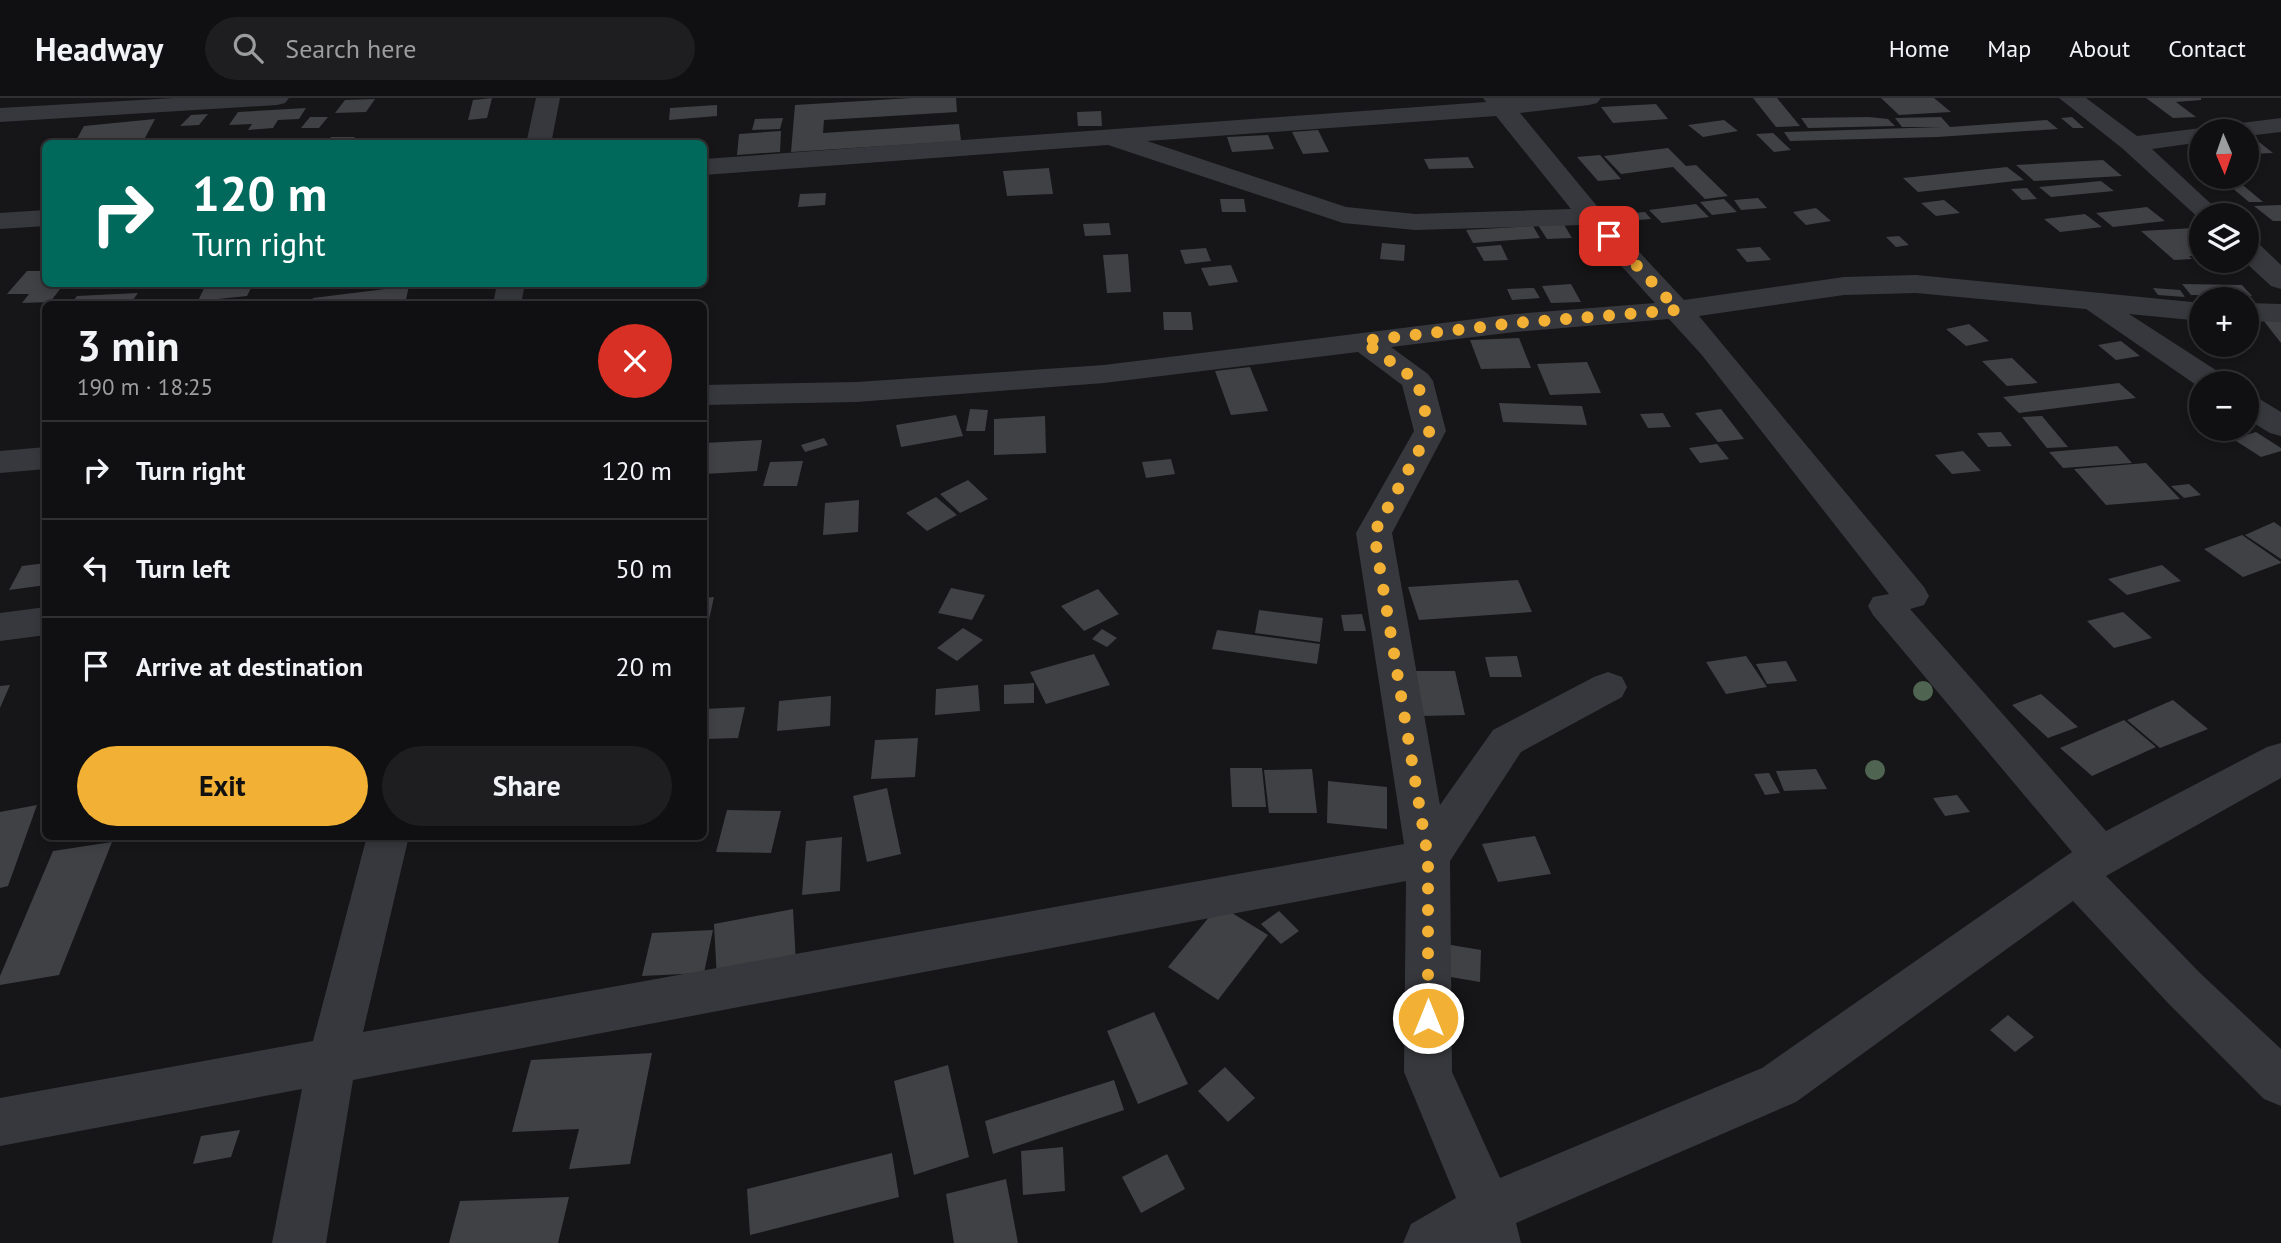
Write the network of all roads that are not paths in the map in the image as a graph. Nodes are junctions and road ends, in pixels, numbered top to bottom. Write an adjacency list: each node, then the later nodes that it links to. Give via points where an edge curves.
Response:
1 (277, 98): 6 (street)
2 (548, 98): 11 (street)
3 (1589, 98): 5 (street)
4 (2071, 98): 12 (street)
5 (1498, 103): 10 (street); 15 (street)
6 (0, 115)
7 (2281, 125): 8 (street)
8 (2259, 127)
9 (2189, 136): 12 (street)
10 (1110, 137): 13 (street); 15 (street, via 1343,215 1415,222)
11 (539, 140)
12 (2132, 144): 14 (street)
13 (707, 167)
14 (2197, 203)
15 (1591, 217): 21 (street)
16 (42, 218): 17 (street)
17 (0, 221)
18 (2259, 259): 19 (street)
19 (2281, 280)
20 (2093, 303): 21 (street, via 1904,284 1844,286); 22 (street); 26 (street)
21 (1678, 310): 25 (street); 38 (street, via 1712,348)
22 (2189, 311)
23 (2259, 313): 24 (street)
24 (2281, 313)
25 (1363, 341): 27 (street, via 1104,374 857,392); 37 (street, via 1417,381 1430,430 1374,533)
26 (2196, 371)
27 (707, 396)
28 (2259, 412): 29 (street)
29 (2281, 426)
30 (42, 458): 31 (street)
31 (0, 462)
32 (42, 622): 33 (street)
33 (0, 627)
34 (1608, 687): 37 (street, via 1507,741)
35 (2281, 759): 38 (street)
36 (387, 840): 39 (street)
37 (1428, 858): 39 (street); 42 (street, via 1427,1072)
38 (2088, 864): 40 (street, via 2184,988); 42 (street, via 1779,1085)
39 (332, 1060): 41 (street); 43 (street)
40 (2281, 1082)
41 (0, 1122)
42 (1491, 1226): 44 (street)
43 (299, 1243)
44 (1430, 1243)

